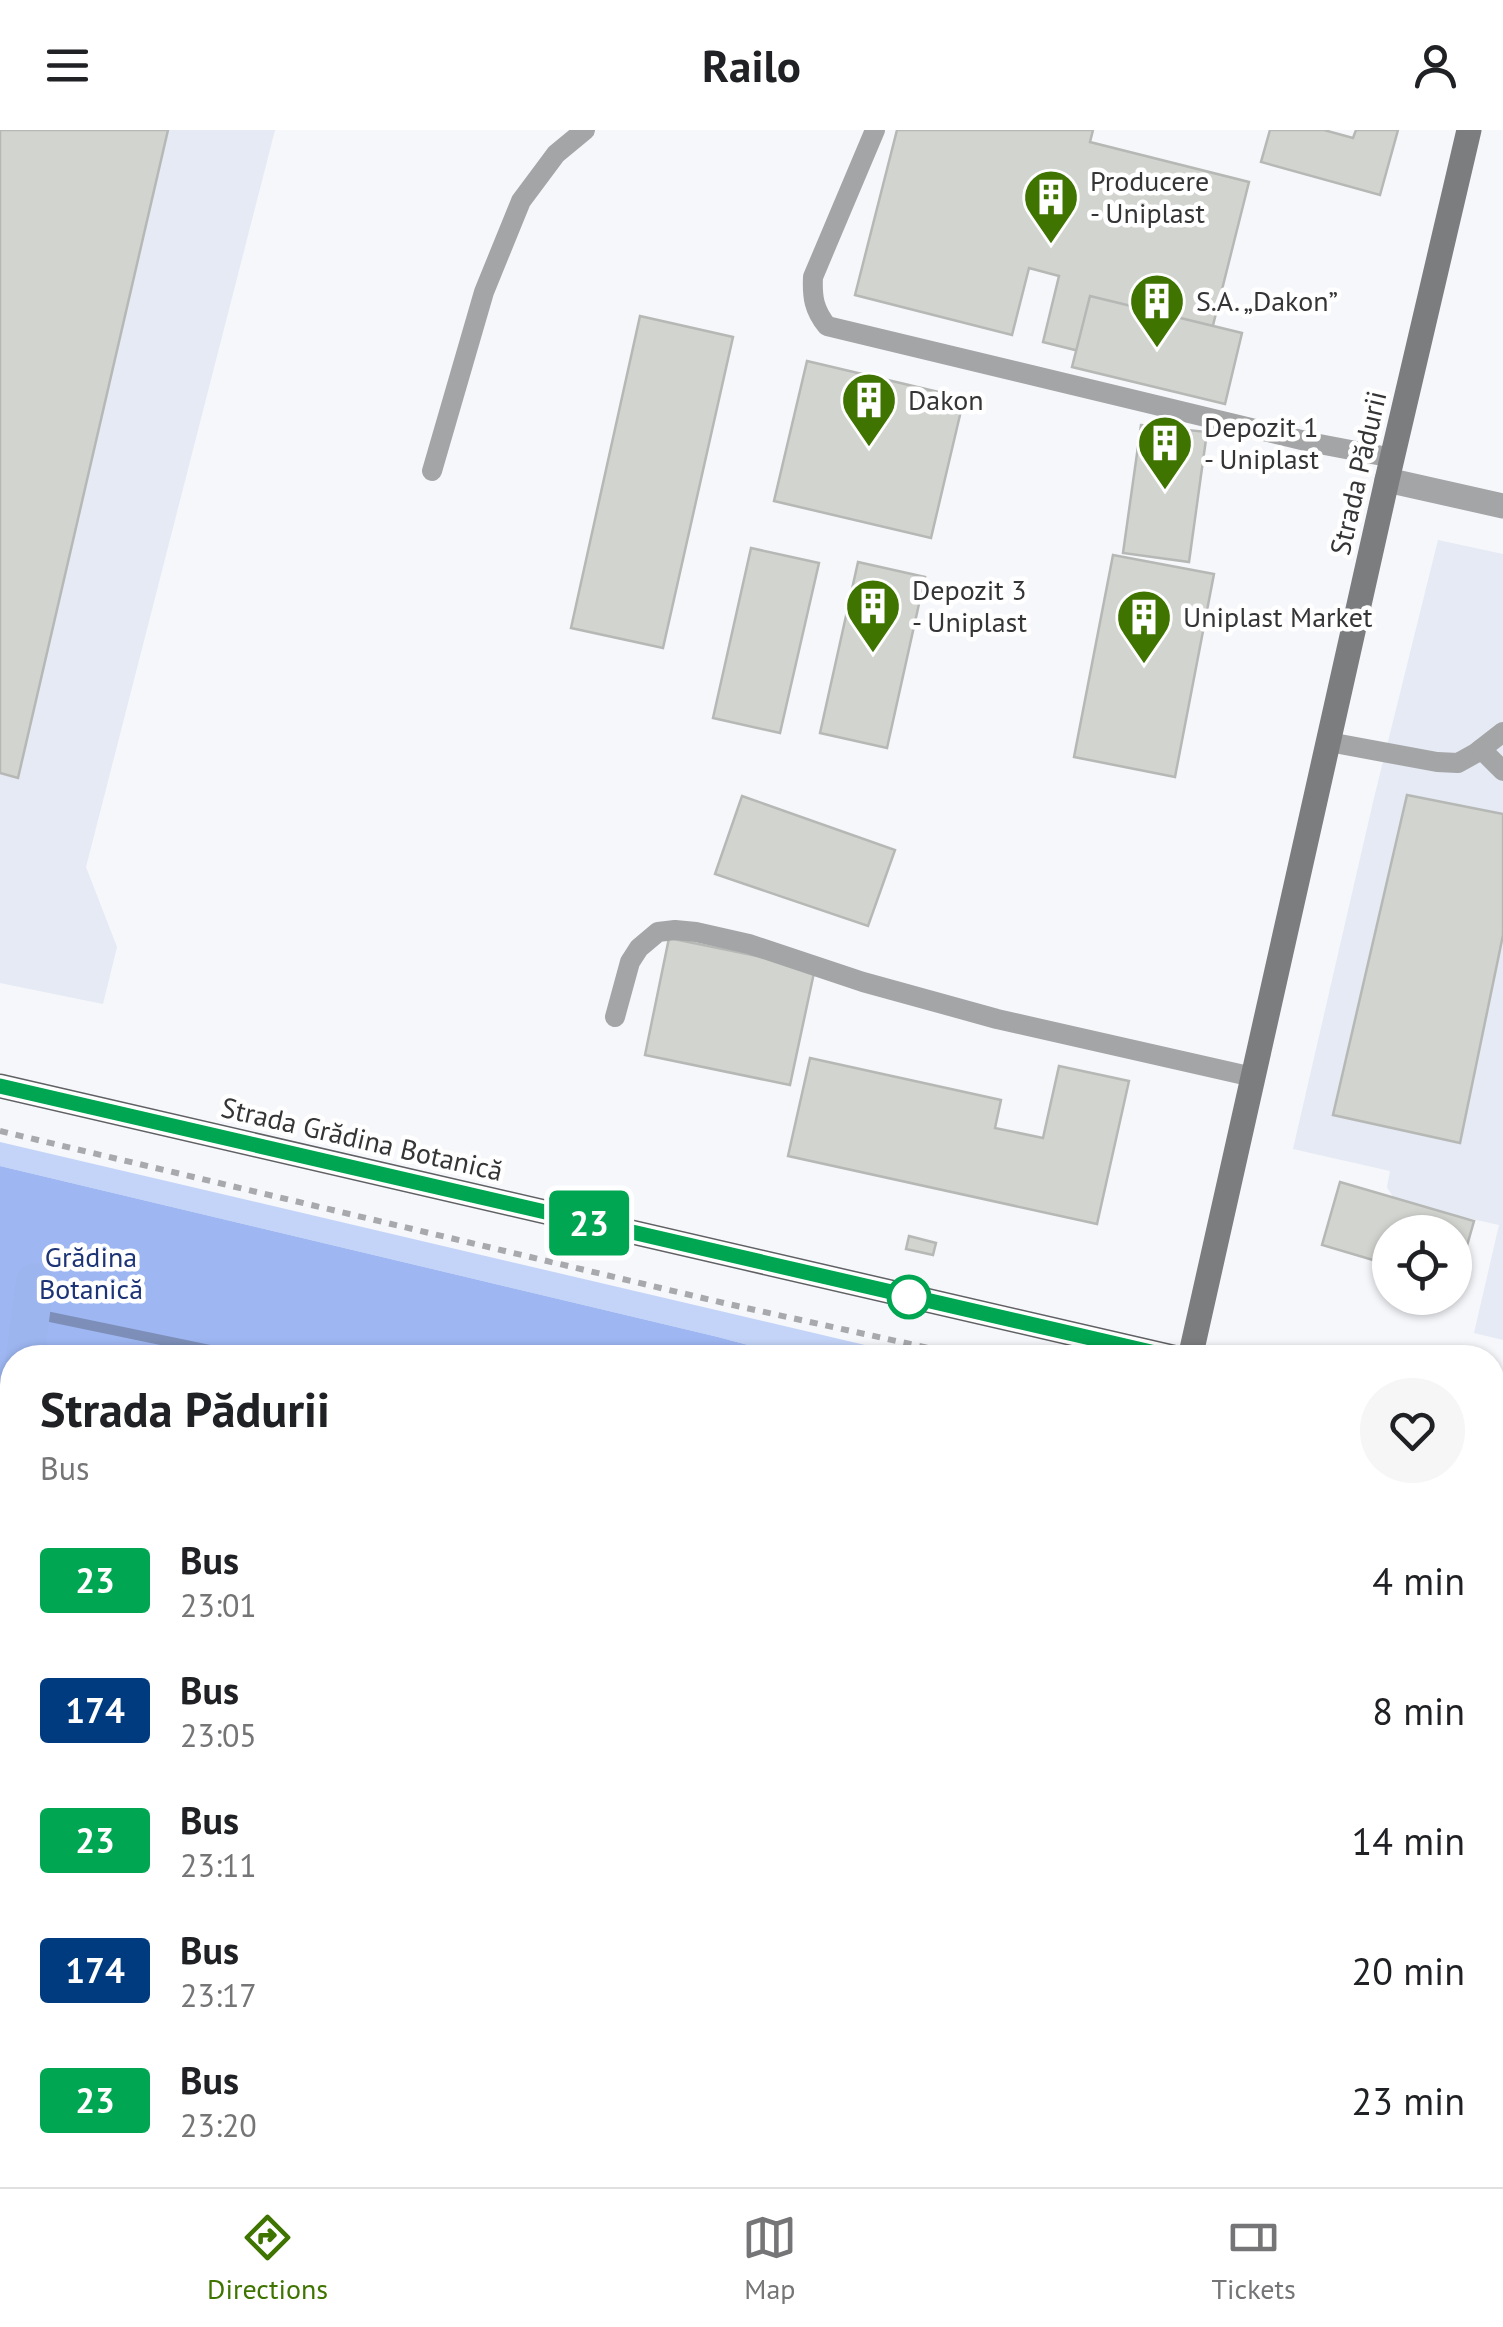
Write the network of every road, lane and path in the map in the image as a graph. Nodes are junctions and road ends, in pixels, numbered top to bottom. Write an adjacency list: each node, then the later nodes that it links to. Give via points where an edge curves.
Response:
1 (585, 130): 5 (lane, via 556,154 521,201 484,292)
2 (875, 130): 4 (lane, via 813,277 816,313 826,326 1314,443)
3 (1469, 130): 4 (main road, Strada Pădurii)
4 (1390, 469): 6 (street); 8 (main road, Strada Pădurii)
5 (432, 471)
6 (1503, 506)
7 (1503, 732): 9 (lane)
8 (1328, 742): 9 (lane, via 1437,762 1458,762); 12 (main road, Strada Pădurii)
9 (1481, 749): 10 (lane)
10 (1503, 771)
11 (615, 1017): 12 (lane, via 630,962 658,932 675,930 749,944 997,1019)
12 (1253, 1077): 17 (main road, Strada Pădurii)
13 (0, 1086): 16 (main road, Strada Grădina Botanică)
14 (0, 1131): 15 (path)
15 (915, 1345)
16 (1122, 1345)
17 (1193, 1345)

